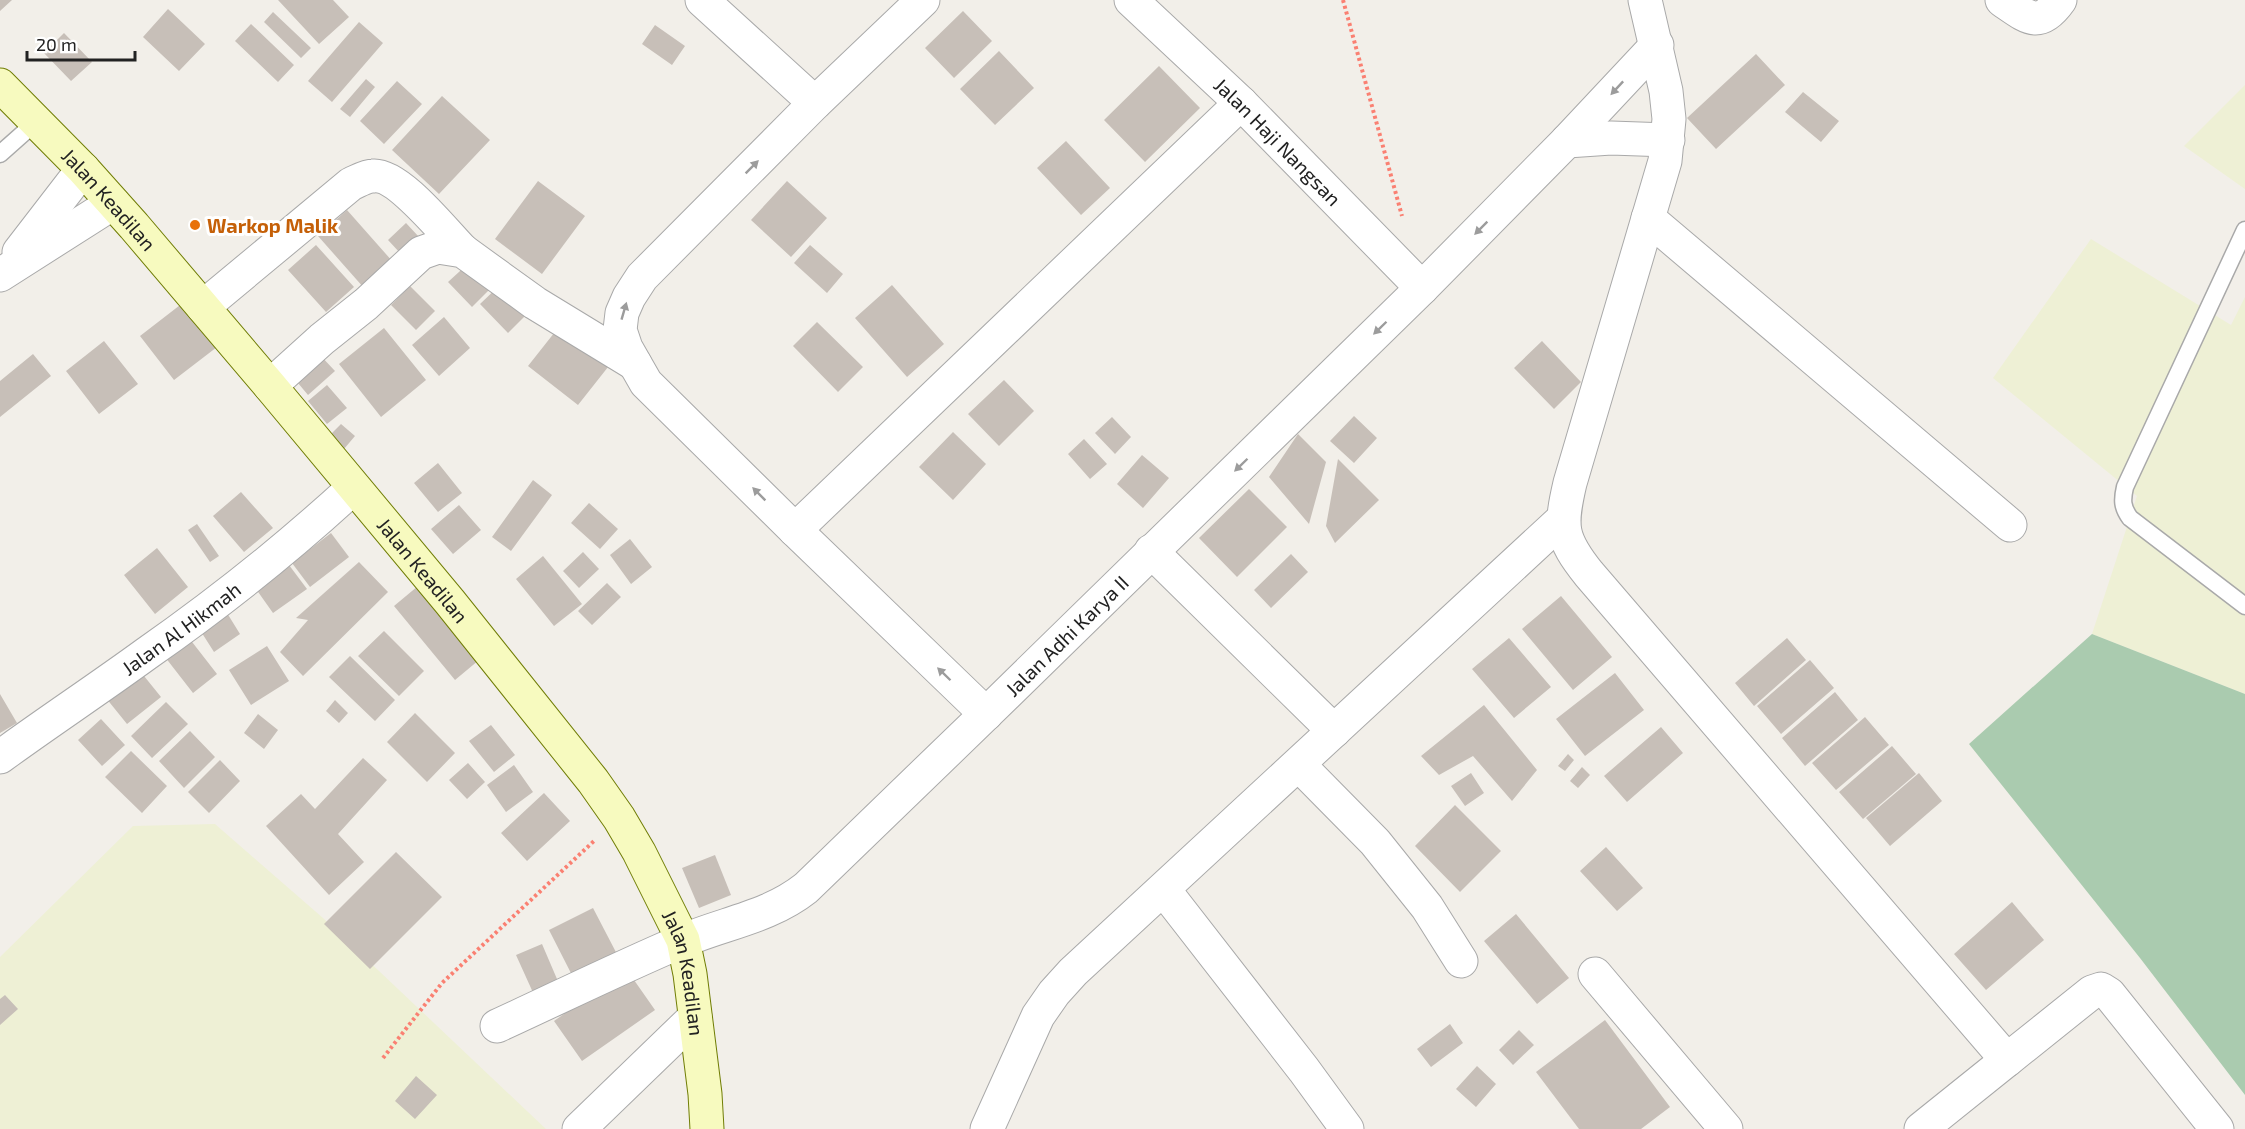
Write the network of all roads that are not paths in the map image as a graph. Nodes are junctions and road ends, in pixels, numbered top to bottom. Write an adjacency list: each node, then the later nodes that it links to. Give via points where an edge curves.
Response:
1 (702, 0): 9 (street)
2 (923, 0): 9 (street)
3 (1131, 0): 10 (street, Jalan Haji Nangsan)
4 (1645, 0): 7 (street)
5 (2002, 0): 6 (street, via 2030,19 2040,19)
6 (2060, 0)
7 (1657, 45): 12 (street, via 1666,91); 13 (street, Jalan Adhi Karya II, one-way to 13)
8 (0, 85): 11 (main road, Jalan Keadilan)
9 (815, 103): 23 (street, one-way to 9, via 620,330 622,313 642,277)
10 (1241, 103): 21 (street, Jalan Haji Nangsan); 28 (street)
11 (36, 122): 14 (lane); 15 (main road, Jalan Keadilan)
12 (1668, 140): 13 (street); 17 (street)
13 (1568, 141): 21 (street, Jalan Adhi Karya II, one-way to 21)
14 (0, 154)
15 (82, 169): 16 (main road, Jalan Keadilan); 20 (street)
16 (113, 202): 20 (street); 22 (main road, Jalan Keadilan)
17 (1648, 218): 26 (street, via 1570,483); 27 (street)
18 (2245, 230): 30 (lane, via 2122,500 2123,510 2130,518)
19 (463, 251): 22 (street, via 402,187 387,177 374,176 351,184); 23 (street, via 535,303); 24 (street, via 438,247 421,254)
20 (2, 274)
21 (1422, 288): 29 (street, Jalan Adhi Karya II, one-way to 29)
22 (203, 307): 24 (main road, Jalan Keadilan)
23 (635, 364): 28 (street, one-way to 23, via 646,383)
24 (270, 386): 25 (main road, Jalan Keadilan)
25 (353, 488): 33 (street, Jalan Al Hikmah, via 298,539 210,607); 36 (main road, Jalan Keadilan, via 593,780 639,852)
26 (1563, 519): 32 (street); 41 (street, via 1575,558)
27 (2010, 525)
28 (795, 530): 31 (street, one-way to 28)
29 (1151, 551): 31 (street, Jalan Adhi Karya II); 32 (street)
30 (2245, 606)
31 (986, 714): 36 (street, Jalan Adhi Karya II, via 791,900 763,914)
32 (1334, 731): 34 (street)
33 (0, 757)
34 (1299, 765): 35 (street); 37 (street, via 1375,842 1427,907)
35 (1164, 890): 44 (street, via 1054,993 1038,1016); 45 (street)
36 (682, 940): 39 (main road, Jalan Keadilan); 40 (street, Jalan Adhi Karya II)
37 (1461, 961)
38 (1595, 974): 46 (street)
39 (695, 1017): 42 (street); 43 (main road, Jalan Keadilan)
40 (497, 1026)
41 (2007, 1060): 47 (street); 48 (street, via 2092,992 2101,989)
42 (579, 1129)
43 (707, 1129)
44 (987, 1129)
45 (1347, 1129)
46 (1726, 1129)
47 (1921, 1129)
48 (2217, 1129)

